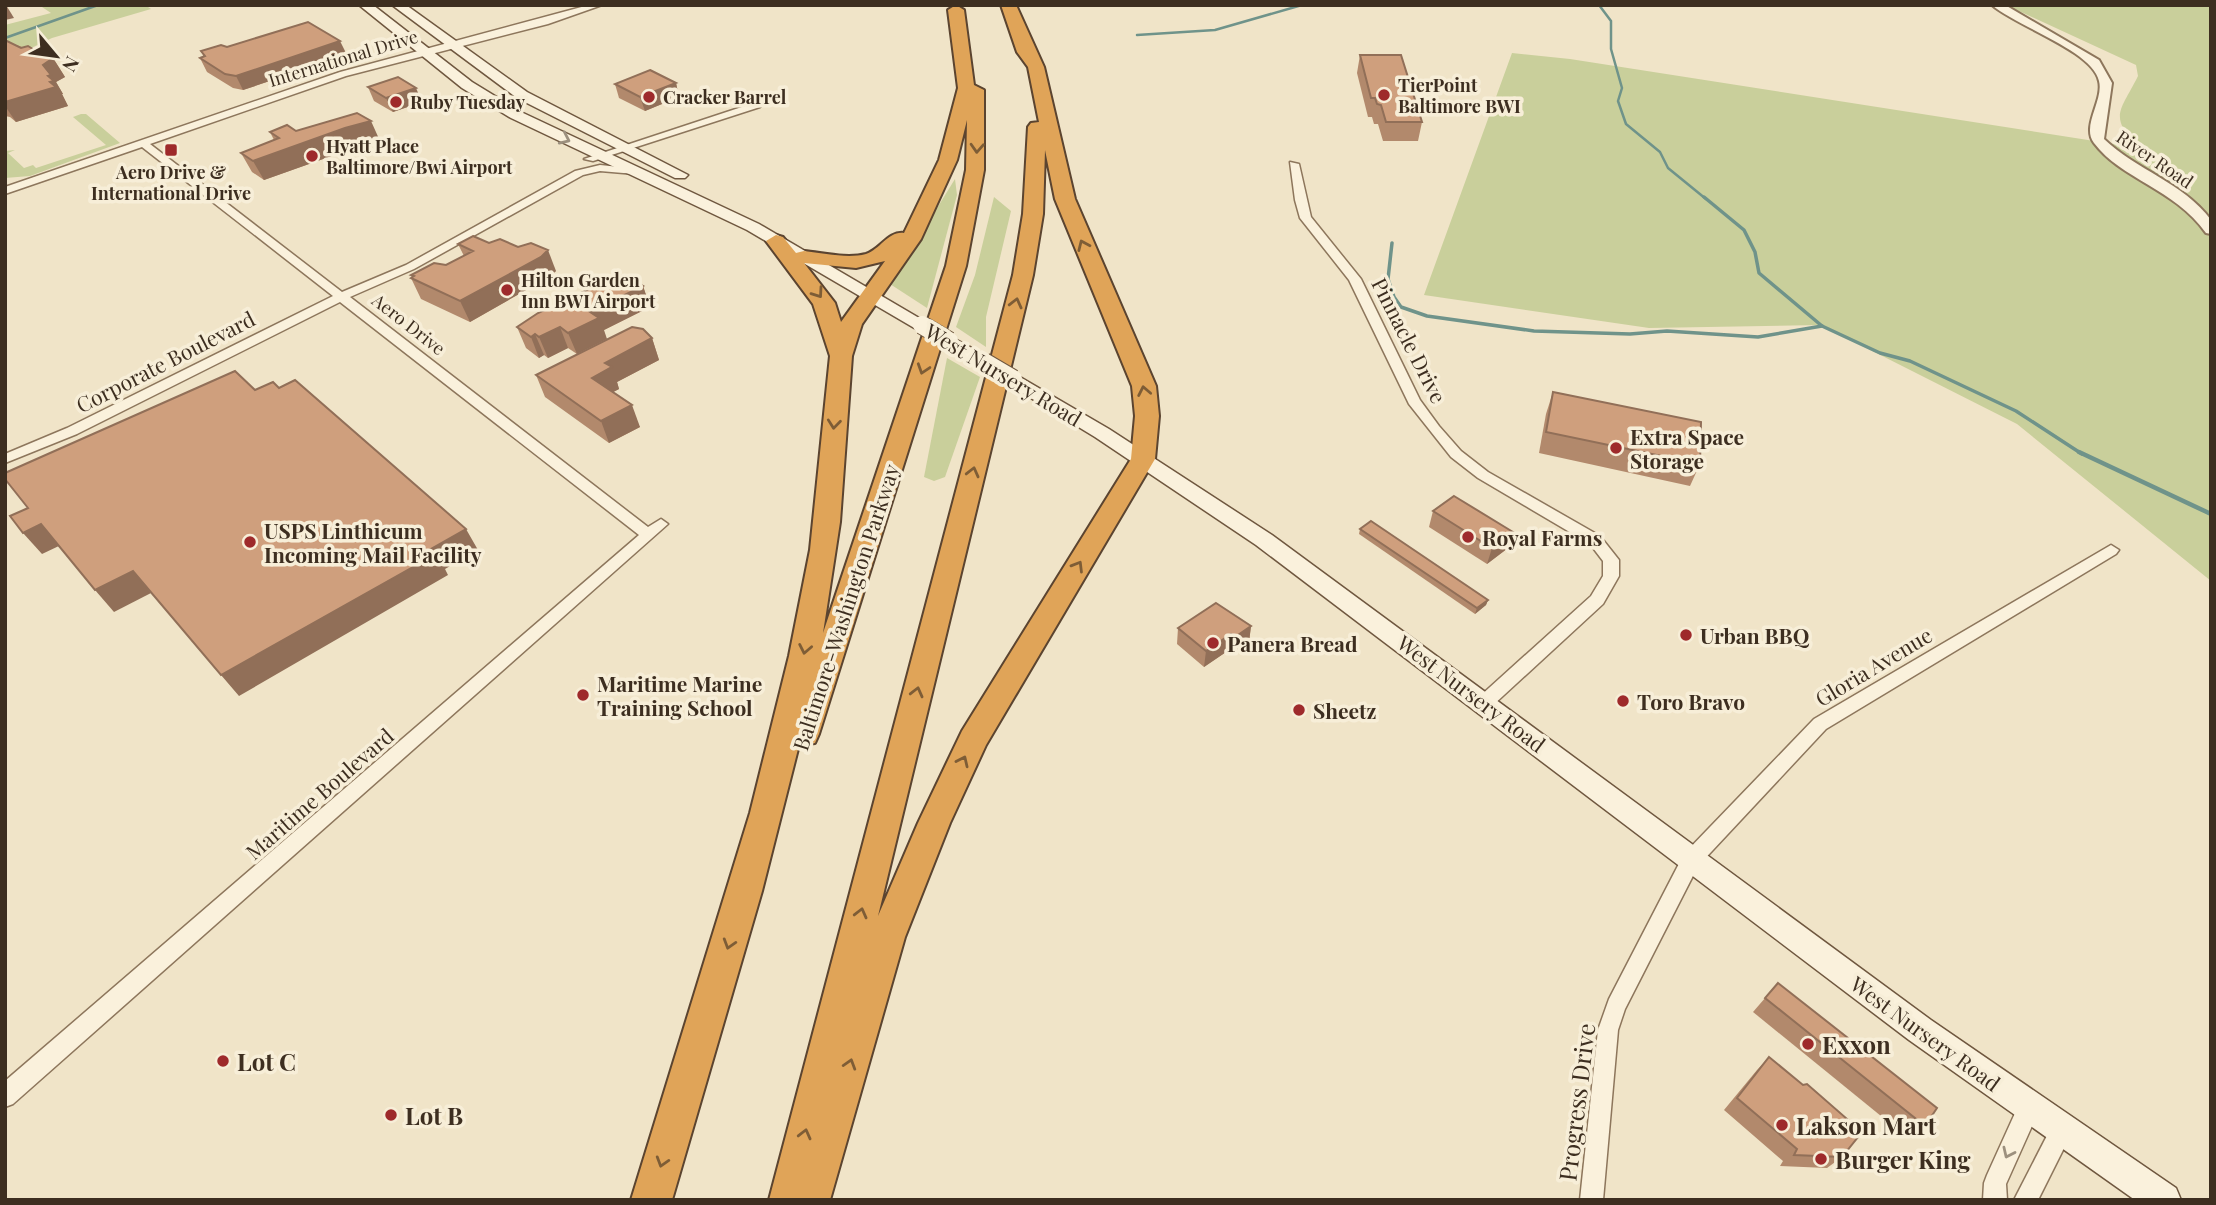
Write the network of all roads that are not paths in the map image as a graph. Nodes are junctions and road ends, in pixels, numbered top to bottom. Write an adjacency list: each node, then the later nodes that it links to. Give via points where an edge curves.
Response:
1 (365, 5): 9 (main road, West Nursery Road)
2 (398, 5): 8 (main road, West Nursery Road)
3 (598, 5): 8 (street, International Drive)
4 (1008, 5): 7 (highway)
5 (1997, 5): 20 (street, River Road, via 2095,62 2103,71 2108,92 2097,120 2098,139 2117,158 2180,196)
6 (955, 8): 18 (highway, via 966,88 948,160); 32 (highway, Baltimore-Washington Parkway, one-way to 32, via 966,31 978,105 969,212 941,312 764,856)
7 (1020, 37): 27 (highway, one-way to 7, via 1144,386 1065,199 1036,67); 37 (highway, one-way to 7, via 1023,275 1038,141 1035,103)
8 (453, 47): 9 (street, International Drive); 12 (main road, West Nursery Road, via 522,95)
9 (428, 54): 11 (street, International Drive, via 203,120); 13 (main road, West Nursery Road, one-way to 13, via 507,110)
10 (757, 105): 12 (street, Corporate Boulevard)
11 (144, 144): 16 (street, International Drive); 24 (street, Aero Drive)
12 (624, 147): 13 (street, Corporate Boulevard); 17 (main road, West Nursery Road)
13 (600, 155): 15 (main road, West Nursery Road); 17 (main road, via 620,156 690,190); 24 (street, Corporate Boulevard, via 529,188)
14 (1294, 164): 30 (street, Pinnacle Drive, via 1306,218 1355,279 1414,401 1434,429 1483,475 1595,540 1611,560 1611,576 1597,600)
15 (635, 171): 19 (main road, West Nursery Road); 24 (street, Corporate Boulevard, via 600,168 579,173 410,267)
16 (5, 191)
17 (713, 192): 19 (main road, West Nursery Road)
18 (923, 208): 22 (highway, via 893,247 870,261 855,264); 23 (highway, via 911,239)
19 (753, 227): 21 (main road, West Nursery Road)
20 (2211, 230)
21 (776, 241): 22 (main road, West Nursery Road); 25 (highway, one-way to 25, via 824,303)
22 (804, 257): 23 (main road, West Nursery Road)
23 (871, 295): 25 (highway, via 851,324); 27 (main road, West Nursery Road, bridge)
24 (342, 296): 26 (street, Corporate Boulevard); 28 (street, Aero Drive)
25 (841, 356): 32 (highway, one-way to 32, via 819,574 798,687)
26 (5, 459)
27 (1143, 459): 30 (main road, West Nursery Road, via 1264,540); 38 (highway, one-way to 27, via 887,937 934,823 972,740)
28 (655, 529): 33 (street, Maritime Boulevard)
29 (2111, 550): 31 (street, Gloria Avenue, via 1820,724)
30 (1485, 702): 31 (main road, West Nursery Road)
31 (1691, 860): 34 (main road, West Nursery Road); 39 (street, Progress Drive, via 1608,1030)
32 (749, 879): 36 (highway, Baltimore-Washington Parkway, one-way to 36)
33 (5, 1096)
34 (2029, 1108): 35 (main road, West Nursery Road); 40 (street, one-way to 40, via 1995,1183)
35 (2062, 1130): 41 (street); 42 (main road, West Nursery Road)
36 (650, 1200)
37 (789, 1200)
38 (809, 1200)
39 (1591, 1200)
40 (1995, 1200)
41 (2025, 1200)
42 (2164, 1200)

